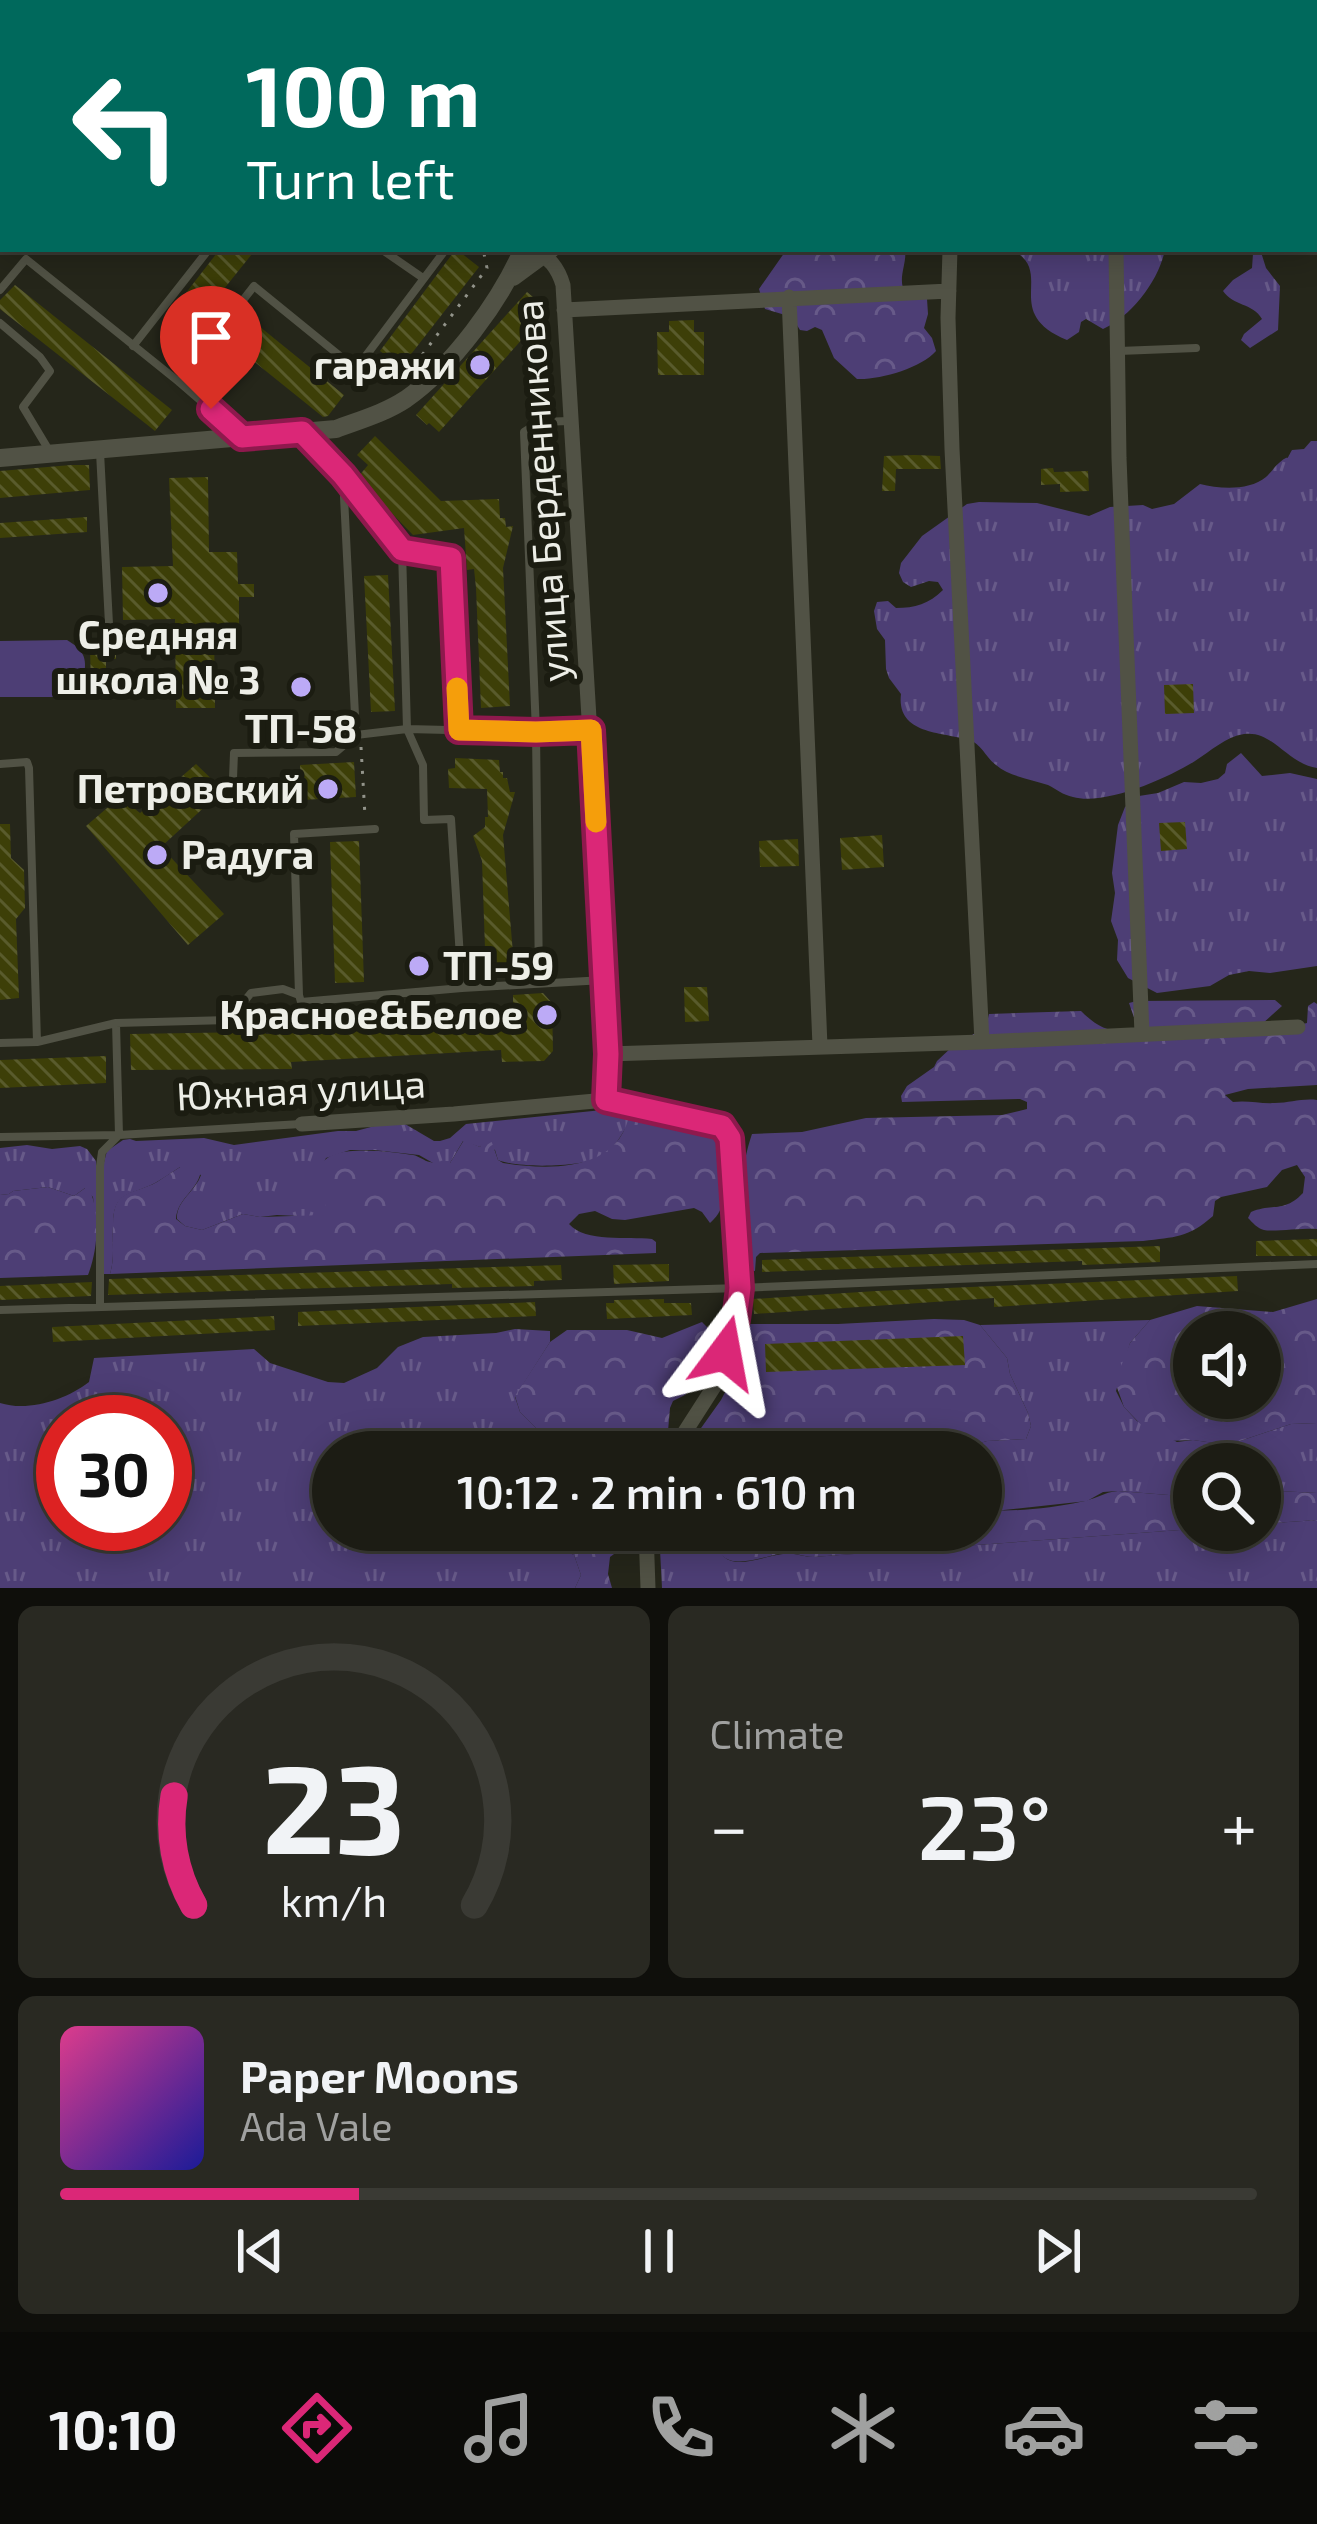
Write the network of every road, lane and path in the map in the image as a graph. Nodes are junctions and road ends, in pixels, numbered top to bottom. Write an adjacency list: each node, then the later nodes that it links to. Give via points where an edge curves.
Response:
1 (207, 252): 18 (lane)
2 (385, 252): 10 (lane)
3 (444, 252): 10 (lane)
4 (484, 252): 22 (path, via 487,268)
5 (522, 252): 11 (street)
6 (542, 252): 11 (street)
7 (544, 252): 15 (street, улица Берденникова, via 559,269)
8 (950, 252): 13 (street)
9 (1117, 252): 21 (street)
10 (423, 278): 23 (lane, via 356,369 254,286)
11 (509, 280): 25 (street, via 443,366 407,398 336,429)
12 (0, 290): 18 (lane, via 26,259)
13 (949, 291): 14 (street); 49 (street)
14 (789, 297): 15 (street); 51 (street)
15 (565, 310): 24 (street, улица Берденникова)
16 (0, 323): 17 (lane)
17 (10, 334): 19 (lane); 28 (lane, via 50,371 22,406)
18 (133, 346): 23 (lane)
19 (0, 347)
20 (1196, 348): 21 (lane)
21 (1118, 351): 47 (street)
22 (408, 374)
23 (179, 382): 26 (lane)
24 (571, 421): 35 (street, улица Берденникова); 36 (lane, via 540,422 524,432)
25 (302, 432): 26 (street); 30 (lane)
26 (242, 437): 27 (street)
27 (100, 449): 28 (street); 32 (lane)
28 (51, 454): 29 (street)
29 (0, 458)
30 (343, 475): 31 (lane); 37 (lane)
31 (402, 550): 33 (lane); 34 (lane, via 451,558)
32 (109, 625)
33 (407, 729): 34 (lane); 37 (lane); 43 (lane, via 423,765 424,820 452,819)
34 (459, 730): 36 (lane)
35 (591, 730): 36 (lane); 41 (street, улица Берденникова)
36 (536, 732): 42 (lane)
37 (358, 735): 39 (lane, via 336,752 234,753); 40 (path)
38 (0, 764): 48 (lane, via 29,768)
39 (232, 804)
40 (370, 829): 44 (lane, via 294,833)
41 (604, 980): 42 (lane); 52 (street, улица Берденникова)
42 (539, 983): 43 (lane)
43 (462, 988): 44 (lane, via 301,1002)
44 (298, 995): 45 (lane, via 251,993 229,1019)
45 (116, 1024): 48 (lane); 55 (lane)
46 (1298, 1027): 47 (street)
47 (1142, 1034): 49 (street)
48 (37, 1042): 50 (lane)
49 (982, 1042): 51 (street)
50 (0, 1043)
51 (820, 1046): 52 (street)
52 (608, 1054): 53 (street, улица Берденникова)
53 (606, 1100): 54 (street, Южная улица); 58 (street, Южная улица, via 722,1126 730,1138)
54 (302, 1124): 55 (lane, Южная улица)
55 (119, 1135): 56 (lane, Южная улица); 59 (lane, via 100,1166)
56 (0, 1137)
57 (1317, 1264): 58 (lane)
58 (740, 1288): 59 (lane); 61 (street, via 715,1385)
59 (100, 1306): 60 (lane)
60 (0, 1310)
61 (685, 1431)
62 (647, 1551): 63 (street)
63 (648, 1588)

